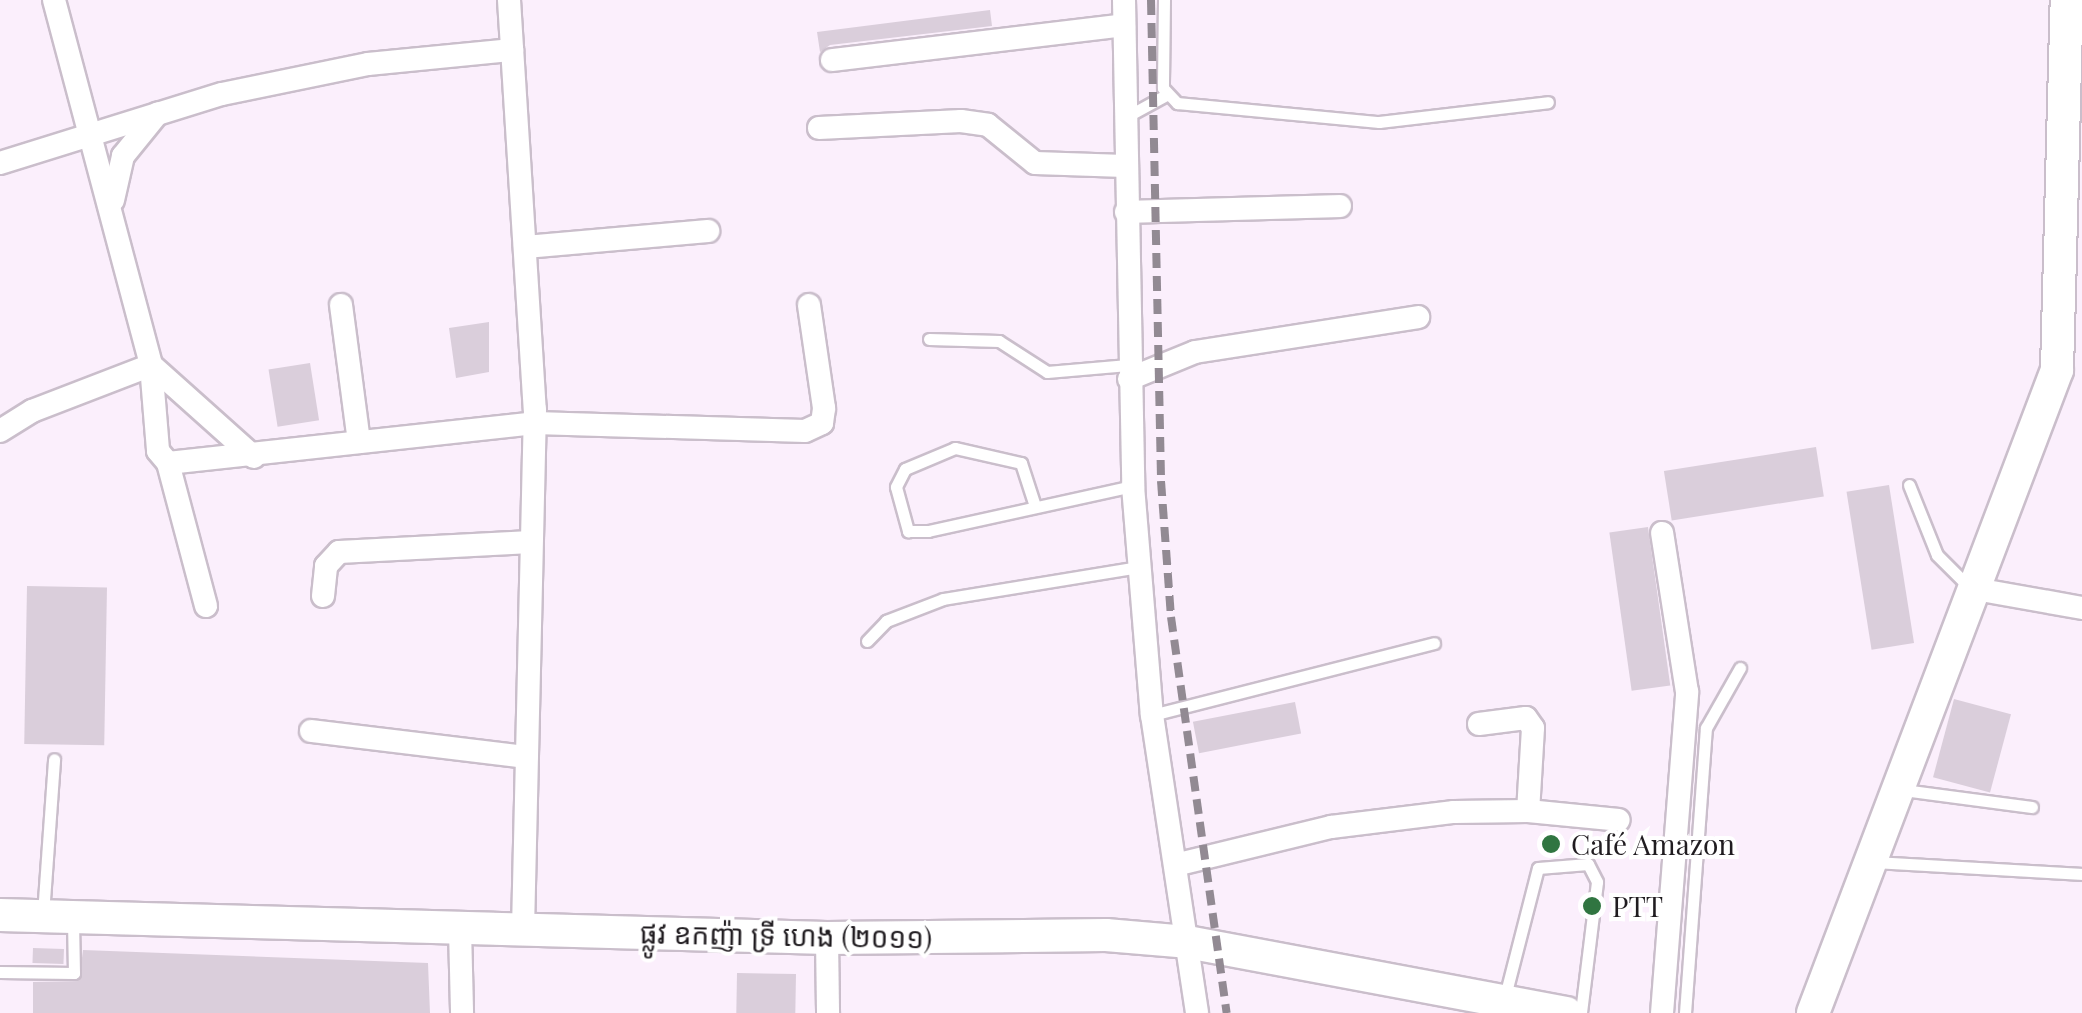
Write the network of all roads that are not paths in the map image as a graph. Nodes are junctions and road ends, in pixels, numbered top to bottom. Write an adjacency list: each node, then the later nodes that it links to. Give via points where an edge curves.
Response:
1 (54, 0): 14 (street)
2 (509, 0): 7 (street)
3 (1124, 0): 6 (street)
4 (1164, 0): 9 (lane)
5 (2067, 0): 27 (main road)
6 (1124, 26): 8 (street); 12 (street)
7 (512, 50): 11 (street, via 368,64); 21 (street)
8 (832, 60)
9 (1166, 95): 10 (lane, via 1176,103 1340,122); 12 (lane)
10 (1548, 102)
11 (158, 112): 14 (street); 18 (street, via 123,156)
12 (1125, 118): 16 (street)
13 (819, 128): 16 (street, via 961,121 988,125 1035,163)
14 (92, 132): 15 (street); 18 (street)
15 (0, 163)
16 (1125, 166): 19 (street)
17 (1340, 206): 19 (street)
18 (112, 209): 26 (street)
19 (1126, 212): 28 (street)
20 (708, 231): 21 (street)
21 (525, 248): 29 (street)
22 (341, 305): 31 (street)
23 (810, 305): 29 (street, via 822,424 805,431)
24 (1418, 317): 28 (street, via 1195,352)
25 (929, 339): 28 (lane, via 998,341 1047,372)
26 (151, 365): 30 (street, via 32,411); 32 (street); 33 (street, via 158,451)
27 (2070, 368): 40 (main road)
28 (1128, 372): 35 (street)
29 (535, 422): 31 (street); 38 (street)
30 (0, 431)
31 (359, 442): 32 (street)
32 (254, 456): 33 (street)
33 (168, 463): 42 (street)
34 (1909, 485): 40 (lane, via 1937,554)
35 (1133, 486): 36 (lane); 39 (street)
36 (1034, 504): 36 (lane, via 908,531 896,486 905,469 955,448 1021,463)
37 (1662, 533): 72 (street, via 1687,692)
38 (531, 542): 41 (street, via 339,552 326,566); 50 (street)
39 (1139, 567): 44 (lane, via 942,599 886,621); 47 (street)
40 (1970, 588): 43 (street); 52 (main road)
41 (323, 596)
42 (206, 606)
43 (2082, 608)
44 (867, 641)
45 (1434, 643): 47 (lane)
46 (1740, 668): 73 (lane, via 1706,728)
47 (1152, 715): 57 (street)
48 (1479, 724): 54 (street, via 1526,718 1532,728)
49 (312, 730): 50 (street)
50 (526, 757): 62 (street)
51 (54, 759): 60 (lane)
52 (1894, 788): 53 (lane); 56 (main road)
53 (2032, 807)
54 (1528, 811): 55 (street); 57 (street, via 1331,827)
55 (1619, 820)
56 (1866, 861): 58 (lane); 74 (main road)
57 (1174, 865): 64 (street)
58 (2082, 874)
59 (0, 915): 60 (main road, ផ្លូវ ឧកញ៉ា ទ្រី ហេង (២០១១))
60 (58, 917): 61 (main road, ផ្លូវ ឧកញ៉ា ទ្រី ហេង (២០១១)); 65 (lane, via 74,973)
61 (460, 930): 62 (main road, ផ្លូវ ឧកញ៉ា ទ្រី ហេង (២០១១)); 67 (street)
62 (523, 930): 63 (main road, ផ្លូវ ឧកញ៉ា ទ្រី ហេង (២០១១))
63 (827, 938): 64 (main road, ផ្លូវ ឧកញ៉ា ទ្រី ហេង (២០១១), via 1106,935); 68 (street)
64 (1186, 942): 66 (main road, ផ្លូវ ឧកញ៉ា ទ្រី ហេង (២០១១)); 69 (street)
65 (0, 972)
66 (1504, 1001): 70 (main road, ផ្លូវ ឧកញ៉ា ទ្រី ហេង (២០១១)); 71 (lane, via 1538,868 1588,864 1597,882)
67 (462, 1013)
68 (828, 1013)
69 (1197, 1013)
70 (1566, 1013)
71 (1581, 1013)
72 (1662, 1013)
73 (1685, 1013)
74 (1813, 1013)

